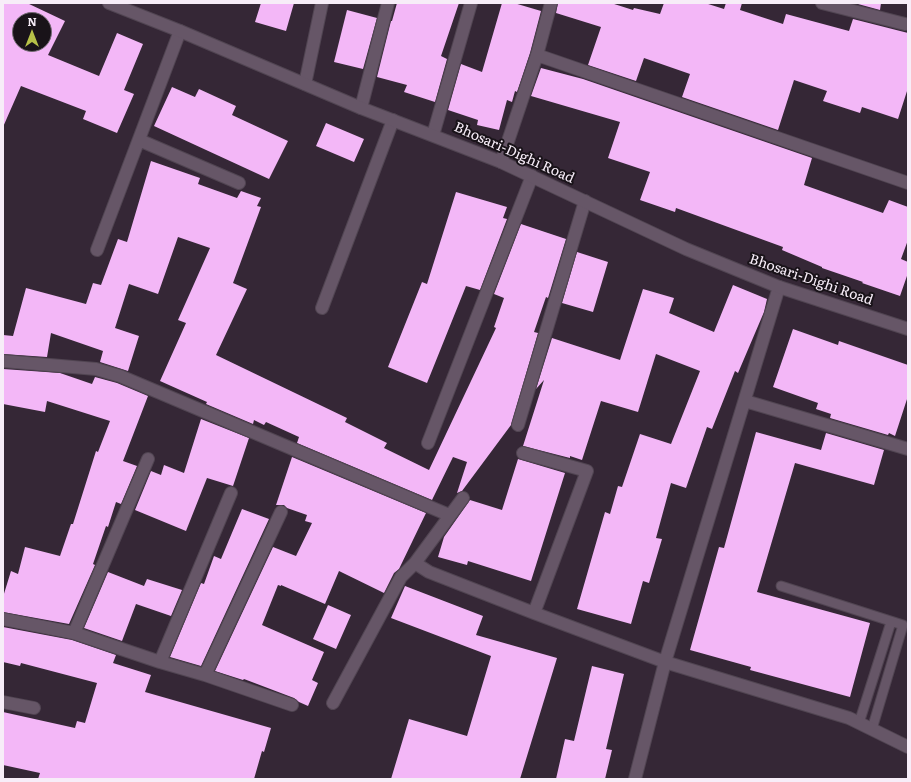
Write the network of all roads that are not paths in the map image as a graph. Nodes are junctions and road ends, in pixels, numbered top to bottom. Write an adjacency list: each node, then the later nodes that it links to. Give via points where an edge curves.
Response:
1 (322, 3): 10 (street)
2 (388, 3): 11 (street)
3 (471, 3): 13 (street)
4 (551, 3): 9 (street)
5 (822, 3): 7 (street)
6 (114, 4): 8 (street, Bhosari-Dighi Road)
7 (905, 24)
8 (180, 31): 10 (street, Bhosari-Dighi Road); 14 (street)
9 (537, 54): 15 (street); 18 (street)
10 (305, 84): 11 (street, Bhosari-Dighi Road)
11 (362, 108): 12 (street, Bhosari-Dighi Road)
12 (393, 120): 13 (street, Bhosari-Dighi Road); 22 (street)
13 (433, 135): 15 (street, Bhosari-Dighi Road)
14 (139, 140): 17 (street); 20 (street)
15 (502, 162): 16 (street, Bhosari-Dighi Road)
16 (532, 176): 19 (street, Bhosari-Dighi Road); 27 (street)
17 (239, 183)
18 (908, 183)
19 (585, 201): 21 (street, Bhosari-Dighi Road, via 686,249); 26 (street)
20 (97, 250)
21 (779, 287): 23 (street, Bhosari-Dighi Road); 25 (street)
22 (322, 308)
23 (908, 330)
24 (3, 361): 34 (street, via 96,369 120,376)
25 (744, 401): 28 (street); 42 (street)
26 (518, 425)
27 (428, 443)
28 (908, 449)
29 (523, 453): 37 (street, via 587,471)
30 (148, 459): 40 (street)
31 (231, 493): 41 (street)
32 (463, 498): 34 (street)
33 (281, 512): 43 (street)
34 (449, 515): 35 (street)
35 (414, 563): 37 (street, via 429,572); 45 (street, via 401,577)
36 (782, 586): 39 (lane)
37 (534, 613): 42 (street)
38 (3, 619): 40 (street)
39 (891, 622): 48 (lane); 49 (lane, via 903,625)
40 (74, 633): 41 (street)
41 (160, 662): 43 (street)
42 (665, 662): 48 (street); 51 (street)
43 (205, 675): 46 (street)
44 (3, 702): 47 (street)
45 (333, 703)
46 (292, 705)
47 (34, 708)
48 (859, 723): 49 (street)
49 (872, 729): 50 (street)
50 (908, 746)
51 (635, 779)

